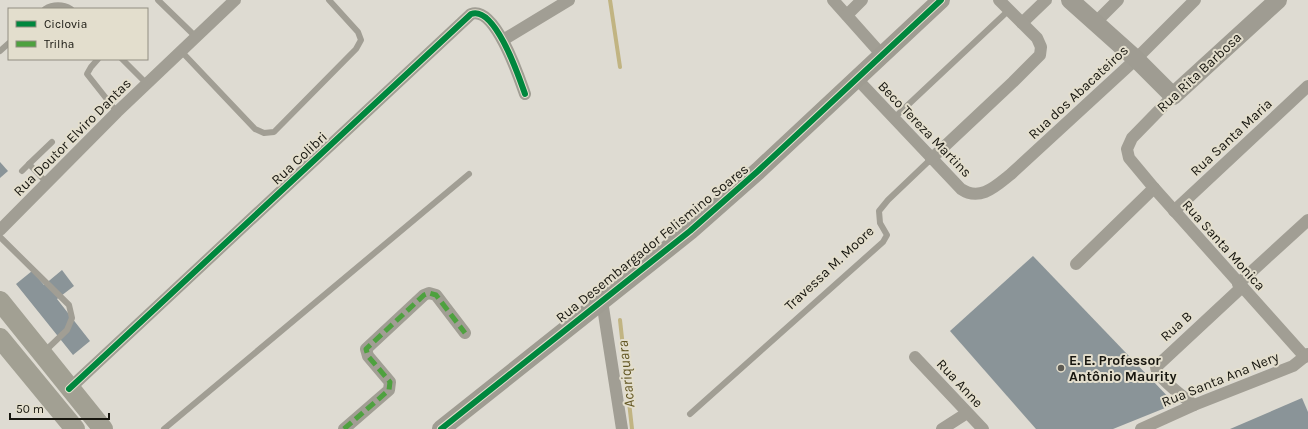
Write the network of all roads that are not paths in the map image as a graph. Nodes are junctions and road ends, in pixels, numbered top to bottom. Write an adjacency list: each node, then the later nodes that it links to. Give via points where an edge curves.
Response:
1 (158, 0): 20 (lane)
2 (235, 0): 20 (street, Rua Doutor Elviro Dantas)
3 (328, 0): 24 (lane, via 358,32 361,40 356,49 274,132 264,133 255,129)
4 (569, 0): 21 (street)
5 (833, 0): 17 (street)
6 (862, 0): 17 (street)
7 (941, 0): 25 (street, Rua Desembargador Felismino Soares)
8 (999, 0): 16 (street)
9 (1046, 0): 18 (street)
10 (1070, 0): 19 (street)
11 (1118, 0): 19 (street)
12 (1195, 0): 26 (street, Rua dos Abacateiros)
13 (1278, 0): 33 (street, Rua Rita Barbosa)
14 (47, 8): 15 (lane, via 52,5)
15 (69, 8)
16 (1009, 10): 18 (street); 35 (lane)
17 (847, 15): 25 (street)
18 (1022, 23): 38 (street, Travessa M. Moore, via 1037,38 1041,50 1034,62)
19 (1095, 23): 26 (street)
20 (196, 37): 24 (street, Rua Doutor Elviro Dantas)
21 (503, 40): 32 (street, Rua Colibri); 58 (street, Rua Colibri, via 481,14 474,13 468,17)
22 (8, 44): 23 (lane)
23 (0, 51)
24 (181, 51): 30 (street, Rua Doutor Elviro Dantas)
25 (882, 55): 29 (street, Rua Desembargador Felismino Soares)
26 (1136, 59): 33 (street); 44 (street, Rua dos Abacateiros, via 1004,180 992,189)
27 (97, 60): 34 (lane, via 87,74)
28 (123, 60): 30 (lane)
29 (857, 79): 35 (street, Beco Tereza Martins); 52 (street, Rua Desembargador Felismino Soares, via 690,232)
30 (147, 84): 34 (street, Rua Doutor Elviro Dantas)
31 (1308, 86): 45 (street, Rua Santa Maria)
32 (525, 94)
33 (1173, 96): 37 (street, Rua Rita Barbosa, via 1135,134)
34 (117, 112): 42 (street, Rua Doutor Elviro Dantas)
35 (894, 118): 38 (street, Beco Tereza Martins)
36 (52, 142): 39 (lane)
37 (1127, 149): 43 (street, Rua Santa Monica, via 1132,164)
38 (932, 159): 44 (street, Beco Tereza Martins, via 961,189); 61 (lane, Travessa M. Moore, via 879,211 880,223 887,235 884,242)
39 (29, 164): 40 (lane); 42 (lane)
40 (22, 171)
41 (469, 174): 64 (lane)
42 (47, 183): 47 (street, Rua Doutor Elviro Dantas)
43 (1154, 188): 45 (street, Rua Santa Monica); 49 (street)
44 (973, 195)
45 (1174, 211): 50 (street, Rua Santa Monica)
46 (1308, 220): 50 (street)
47 (0, 230)
48 (0, 237): 55 (lane, via 69,305 72,318 67,330)
49 (1076, 264)
50 (1240, 286): 56 (street, Rua Santa Monica); 59 (street, Rua B, via 1156,367 1156,371)
51 (0, 301): 55 (main road)
52 (602, 301): 66 (street, Rua Desembargador Felismino Soares); 67 (street)
53 (465, 333): 65 (street, via 436,295 430,292 424,295 366,349 368,356 390,382 390,390)
54 (1, 340): 62 (main road)
55 (42, 354): 58 (main road)
56 (1306, 356): 59 (street, Rua Santa Ana Nery, via 1293,366)
57 (915, 357): 60 (street, Rua Anne)
58 (69, 389): 63 (main road)
59 (1194, 405): 70 (street, Rua Santa Ana Nery)
60 (967, 413): 68 (street); 69 (street, Rua Anne)
61 (690, 414)
62 (75, 429)
63 (103, 429)
64 (164, 429)
65 (344, 429)
66 (440, 429)
67 (622, 429)
68 (942, 429)
69 (983, 429)
70 (1141, 429)

